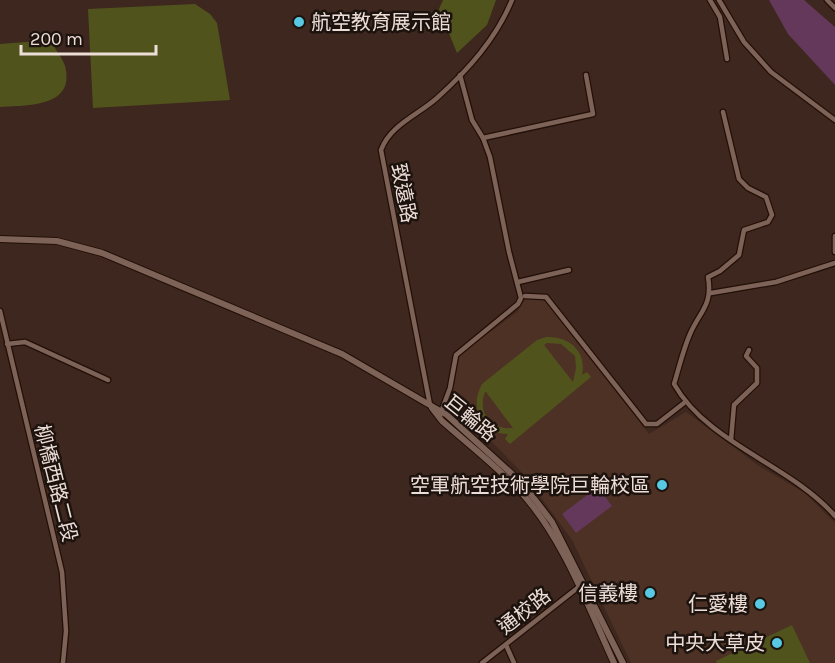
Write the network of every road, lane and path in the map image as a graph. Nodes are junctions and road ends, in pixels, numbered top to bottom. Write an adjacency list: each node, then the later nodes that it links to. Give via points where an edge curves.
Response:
1 (512, 0): 7 (street, 致遠路, via 494,36)
2 (710, 0): 6 (street, via 720,17)
3 (719, 0): 10 (street, via 744,42 771,72)
4 (827, 0): 5 (street)
5 (835, 8)
6 (727, 59)
7 (460, 75): 11 (street, via 472,120); 25 (street, 致遠路, via 392,132 381,150)
8 (586, 75): 11 (street, via 593,114)
9 (723, 112): 18 (street, via 740,179 766,197 772,215 768,222 744,230 739,255 708,277)
10 (835, 120)
11 (483, 138): 17 (street)
12 (835, 236): 14 (street)
13 (0, 239): 25 (street, via 57,241 102,253 342,354)
14 (835, 252)
15 (835, 263): 18 (street, via 776,282)
16 (569, 270): 17 (street)
17 (518, 282): 26 (street, via 518,304 456,355)
18 (711, 293): 24 (street, via 691,333 674,384)
19 (525, 296): 24 (street, via 546,297 646,424 657,424)
20 (0, 311): 21 (street, 柳橋西路二段)
21 (8, 344): 23 (street, via 24,342); 31 (street, 柳橋西路二段, via 62,572 66,631)
22 (749, 350): 27 (street, via 746,356 757,368 757,384 734,405)
23 (108, 380)
24 (684, 403): 27 (street)
25 (430, 405): 26 (street, 巨輪路)
26 (440, 415): 29 (street, 巨輪路, via 518,489 546,525)
27 (731, 440): 28 (street, via 811,492)
28 (835, 516)
29 (582, 585): 30 (street, 通校路); 34 (street, 巨輪路); 35 (street, 巨輪路)
30 (506, 645): 32 (street, 通校路); 33 (street)
31 (63, 663)
32 (482, 663)
33 (514, 663)
34 (614, 663)
35 (623, 663)

